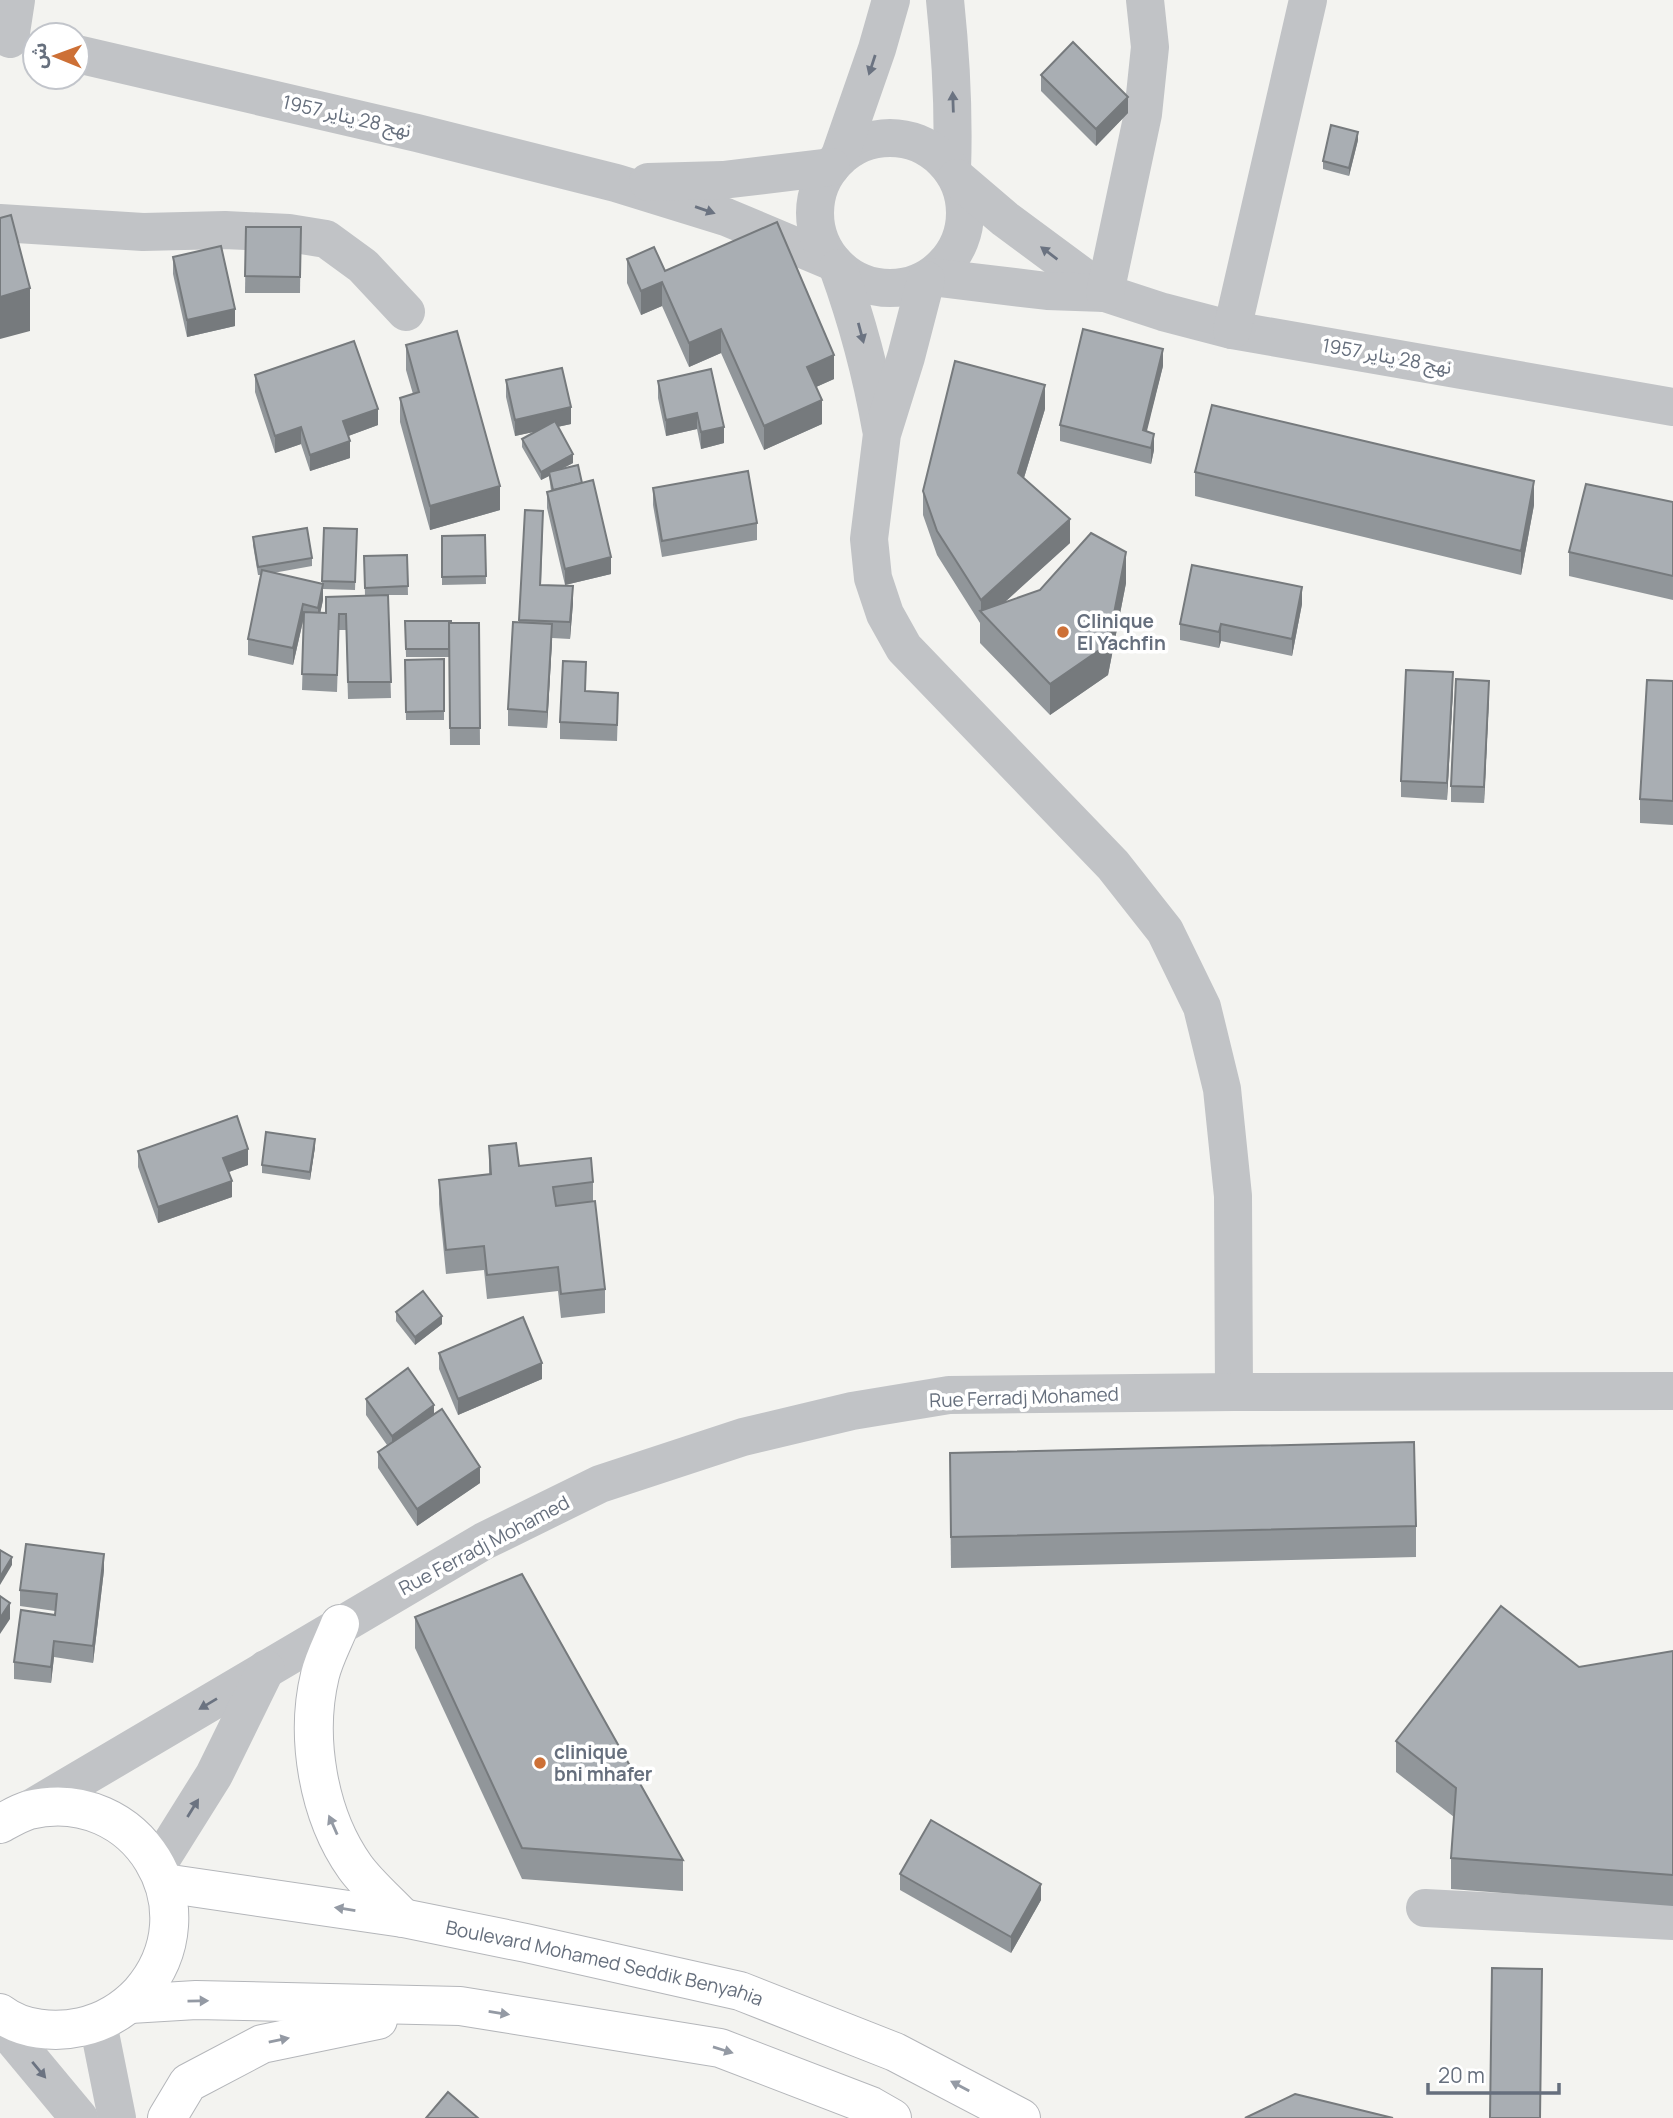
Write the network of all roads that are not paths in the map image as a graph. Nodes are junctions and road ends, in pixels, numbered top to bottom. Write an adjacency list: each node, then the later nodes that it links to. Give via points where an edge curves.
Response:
1 (16, 0): 6 (street)
2 (891, 0): 8 (street, one-way to 8)
3 (945, 0): 9 (street, one-way to 3)
4 (1145, 0): 14 (street, via 1150,47 1143,114)
5 (1308, 0): 16 (street)
6 (15, 40)
7 (91, 57): 10 (street, نهج 28 يناير 1957)
8 (835, 163): 9 (street, via 856,146 898,138 938,155); 10 (street, نهج 28 يناير 1957, via 723,180); 12 (street, via 819,190 815,215 820,240)
9 (954, 174): 13 (street, via 965,205 963,232 951,257); 14 (street, نهج 28 يناير 1957, one-way to 9, via 1004,219)
10 (616, 183): 12 (street, نهج 28 يناير 1957, one-way to 12, via 726,217)
11 (0, 223): 15 (street, via 143,232 289,233 326,239 363,266)
12 (836, 265): 13 (street, via 858,281 880,288 903,288); 18 (street, one-way to 18, via 858,322)
13 (928, 279): 14 (street, نهج 28 يناير 1957); 18 (street)
14 (1105, 293): 16 (street, نهج 28 يناير 1957)
15 (406, 313)
16 (1232, 330): 17 (street, نهج 28 يناير 1957)
17 (1673, 407)
18 (882, 434): 20 (street, via 869,539 873,578 885,614 904,648 1113,865 1165,931 1202,1006 1222,1089 1233,1196)
19 (1673, 1391): 20 (street, Rue Ferradj Mohamed)
20 (1234, 1392): 21 (street, Rue Ferradj Mohamed, via 949,1395 852,1410 743,1437 600,1483 484,1541)
21 (340, 1625): 22 (street, Rue Ferradj Mohamed); 26 (main road, one-way to 21, via 356,1867 331,1824 317,1774 315,1718 320,1674)
22 (266, 1669): 23 (street, Rue Ferradj Mohamed, one-way to 23); 24 (street, one-way to 22)
23 (14, 1817): 24 (main road, via 65,1806 102,1815 134,1836)
24 (161, 1874): 26 (main road, Boulevard Mohamed Seddik Benyahia, one-way to 24); 28 (main road, via 170,1916 166,1949 152,1979)
25 (1425, 1908): 27 (street)
26 (403, 1918): 37 (main road, Boulevard Mohamed Seddik Benyahia, one-way to 26, via 895,2052 740,1991)
27 (1673, 1921)
28 (130, 2004): 29 (main road, one-way to 29, via 196,2000); 32 (main road)
29 (444, 2006): 35 (main road, one-way to 29, via 188,2083 262,2044); 36 (main road, one-way to 36, via 720,2048)
30 (0, 2013): 32 (main road, via 34,2028 66,2030)
31 (0, 2023): 33 (street, one-way to 33)
32 (98, 2023): 34 (street)
33 (79, 2118)
34 (117, 2118)
35 (167, 2118)
36 (892, 2118)
37 (1021, 2118)

